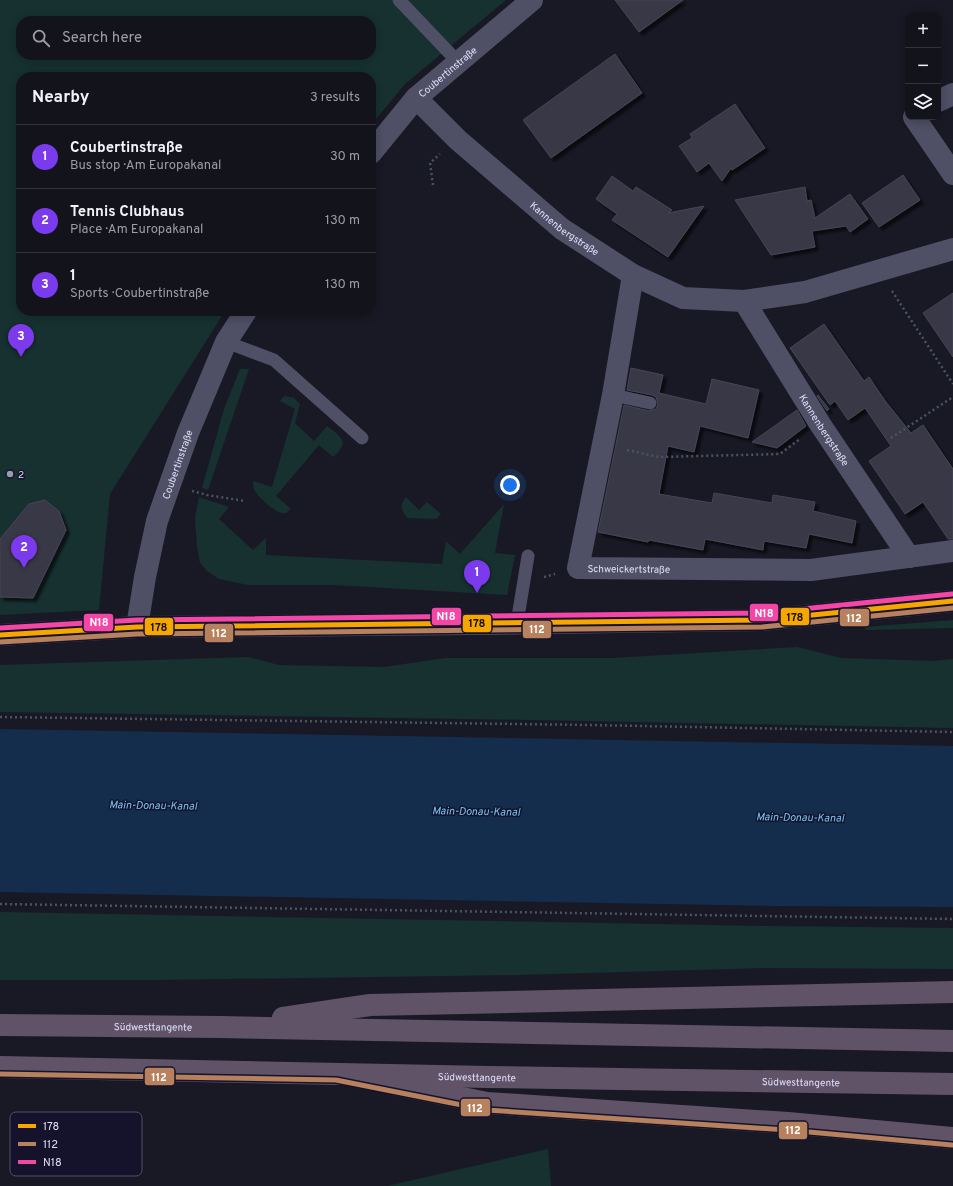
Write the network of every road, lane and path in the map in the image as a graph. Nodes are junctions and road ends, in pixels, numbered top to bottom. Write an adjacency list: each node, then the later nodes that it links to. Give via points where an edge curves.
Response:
1 (399, 0): 3 (lane)
2 (532, 0): 3 (street, Coubertinstraße)
3 (458, 62): 5 (street, Coubertinstraße)
4 (953, 94): 6 (street)
5 (416, 98): 8 (street, Kannenbergstraße); 9 (street, Coubertinstraße)
6 (941, 100)
7 (916, 120): 10 (street)
8 (458, 140): 11 (path, via 430,163); 14 (street, Kannenbergstraße, via 562,229)
9 (376, 147)
10 (953, 174)
11 (433, 185)
12 (953, 249): 13 (street, Kannenbergstraße)
13 (880, 271): 15 (street, Kannenbergstraße, via 805,292); 18 (path)
14 (634, 275): 15 (street, Kannenbergstraße, via 683,298); 19 (street, Schweickertstraße)
15 (744, 301): 22 (street, Kannenbergstraße)
16 (243, 316): 17 (street, Coubertinstraße)
17 (226, 342): 23 (lane, via 274,360); 26 (street, Coubertinstraße)
18 (953, 384)
19 (613, 395): 21 (lane); 25 (street, Schweickertstraße)
20 (953, 397): 24 (path)
21 (650, 402)
22 (820, 424): 25 (path, via 780,454 659,457); 30 (street, Kannenbergstraße)
23 (362, 438)
24 (891, 438)
25 (603, 444): 31 (street, Schweickertstraße)
26 (170, 484): 27 (path, via 207,495); 35 (street, Coubertinstraße, via 157,521)
27 (245, 501)
28 (953, 551): 30 (street, Schweickertstraße)
29 (528, 556): 32 (lane)
30 (909, 557): 31 (street, Schweickertstraße, via 811,570)
31 (578, 568): 32 (path)
32 (524, 582): 34 (lane)
33 (953, 601): 34 (main road, via 762,620)
34 (517, 623): 35 (main road)
35 (137, 627): 36 (main road)
36 (0, 635)
37 (0, 717): 38 (path)
38 (953, 732)
39 (0, 904): 40 (path)
40 (953, 919)
41 (953, 992): 43 (highway, via 370,1005)
42 (0, 1025): 43 (highway, Südwesttangente)
43 (220, 1028): 44 (highway, Südwesttangente)
44 (953, 1042)
45 (0, 1067): 46 (highway, Südwesttangente)
46 (337, 1073): 47 (highway, Südwesttangente); 48 (highway, via 487,1103 788,1123)
47 (953, 1084)
48 (953, 1138)

